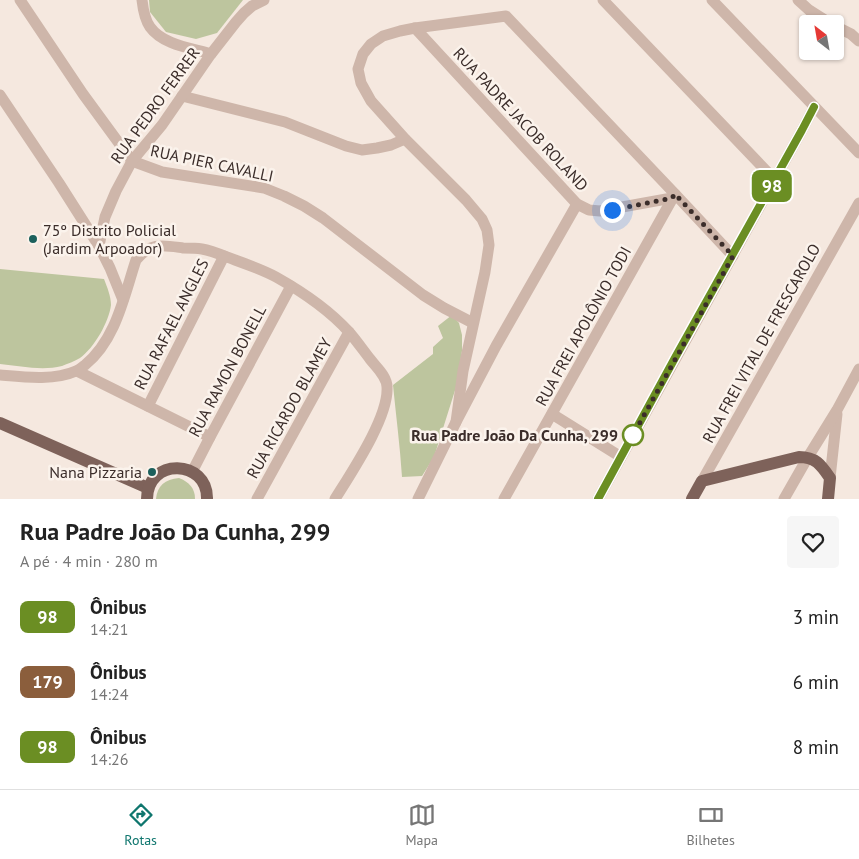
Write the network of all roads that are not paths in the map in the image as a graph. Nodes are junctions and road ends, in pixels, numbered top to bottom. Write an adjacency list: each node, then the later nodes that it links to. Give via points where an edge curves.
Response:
1 (20, 0): 17 (street, RUA PIER CAVALLI)
2 (142, 0): 11 (street, via 149,26 159,36)
3 (264, 0): 11 (street, RUA PEDRO FERRER, via 244,13)
4 (603, 0): 18 (street)
5 (712, 0): 14 (street)
6 (798, 0): 7 (street)
7 (817, 15)
8 (415, 28): 15 (street, via 383,36 371,44 363,54 358,70 371,101); 19 (street, via 506,16); 21 (street, RUA PADRE JACOB ROLAND)
9 (844, 30): 10 (street)
10 (859, 41)
11 (211, 54): 13 (street, RUA PEDRO FERRER)
12 (0, 95): 22 (street)
13 (182, 96): 15 (street, via 285,122 362,150); 17 (street, RUA PEDRO FERRER)
14 (814, 107): 16 (street); 18 (street)
15 (405, 139): 27 (street, via 466,200 487,230 485,272)
16 (859, 153)
17 (132, 162): 22 (street, RUA PEDRO FERRER, via 105,217); 27 (street, RUA PIER CAVALLI, via 162,172 264,188 284,196 323,218 423,295)
18 (775, 180): 24 (street)
19 (674, 196): 21 (street, RUA PADRE JACOB ROLAND, via 600,211); 24 (street); 34 (street, RUA FREI APOLÔNIO TODI)
20 (859, 203): 42 (street, RUA FREI VITAL DE FRESCAROLO)
21 (577, 204): 35 (street)
22 (99, 246): 26 (street)
23 (224, 256): 25 (street, via 257,268); 26 (street, via 203,250 152,246 136,260); 32 (street, RUA RAFAEL ANGLES)
24 (733, 256): 38 (street)
25 (291, 286): 28 (street); 37 (street, RUA RAMON BONELL)
26 (123, 300): 30 (street, via 104,345)
27 (473, 323): 35 (street)
28 (349, 332): 45 (street, RUA RICARDO BLAMEY); 46 (street, via 384,376 387,396 367,447)
29 (859, 369): 33 (street)
30 (77, 371): 31 (street, via 30,378); 32 (street)
31 (0, 375)
32 (148, 406): 37 (street)
33 (837, 410): 39 (street); 41 (street)
34 (552, 414): 38 (street); 48 (street, RUA FREI APOLÔNIO TODI)
35 (456, 422): 47 (street)
36 (0, 423): 43 (main road)
37 (210, 437): 40 (street, RUA RAMON BONELL)
38 (622, 457): 49 (street)
39 (808, 457): 41 (main road, via 821,465); 42 (main road); 51 (street)
40 (192, 472): 43 (main road, via 182,468 162,472 153,479); 44 (main road, via 204,485)
41 (830, 478): 52 (main road)
42 (702, 480): 50 (main road, RUA FREI VITAL DE FRESCAROLO)
43 (148, 493)
44 (207, 499)
45 (257, 499)
46 (335, 499)
47 (418, 499)
48 (504, 499)
49 (598, 499)
50 (692, 499)
51 (784, 499)
52 (828, 499)

